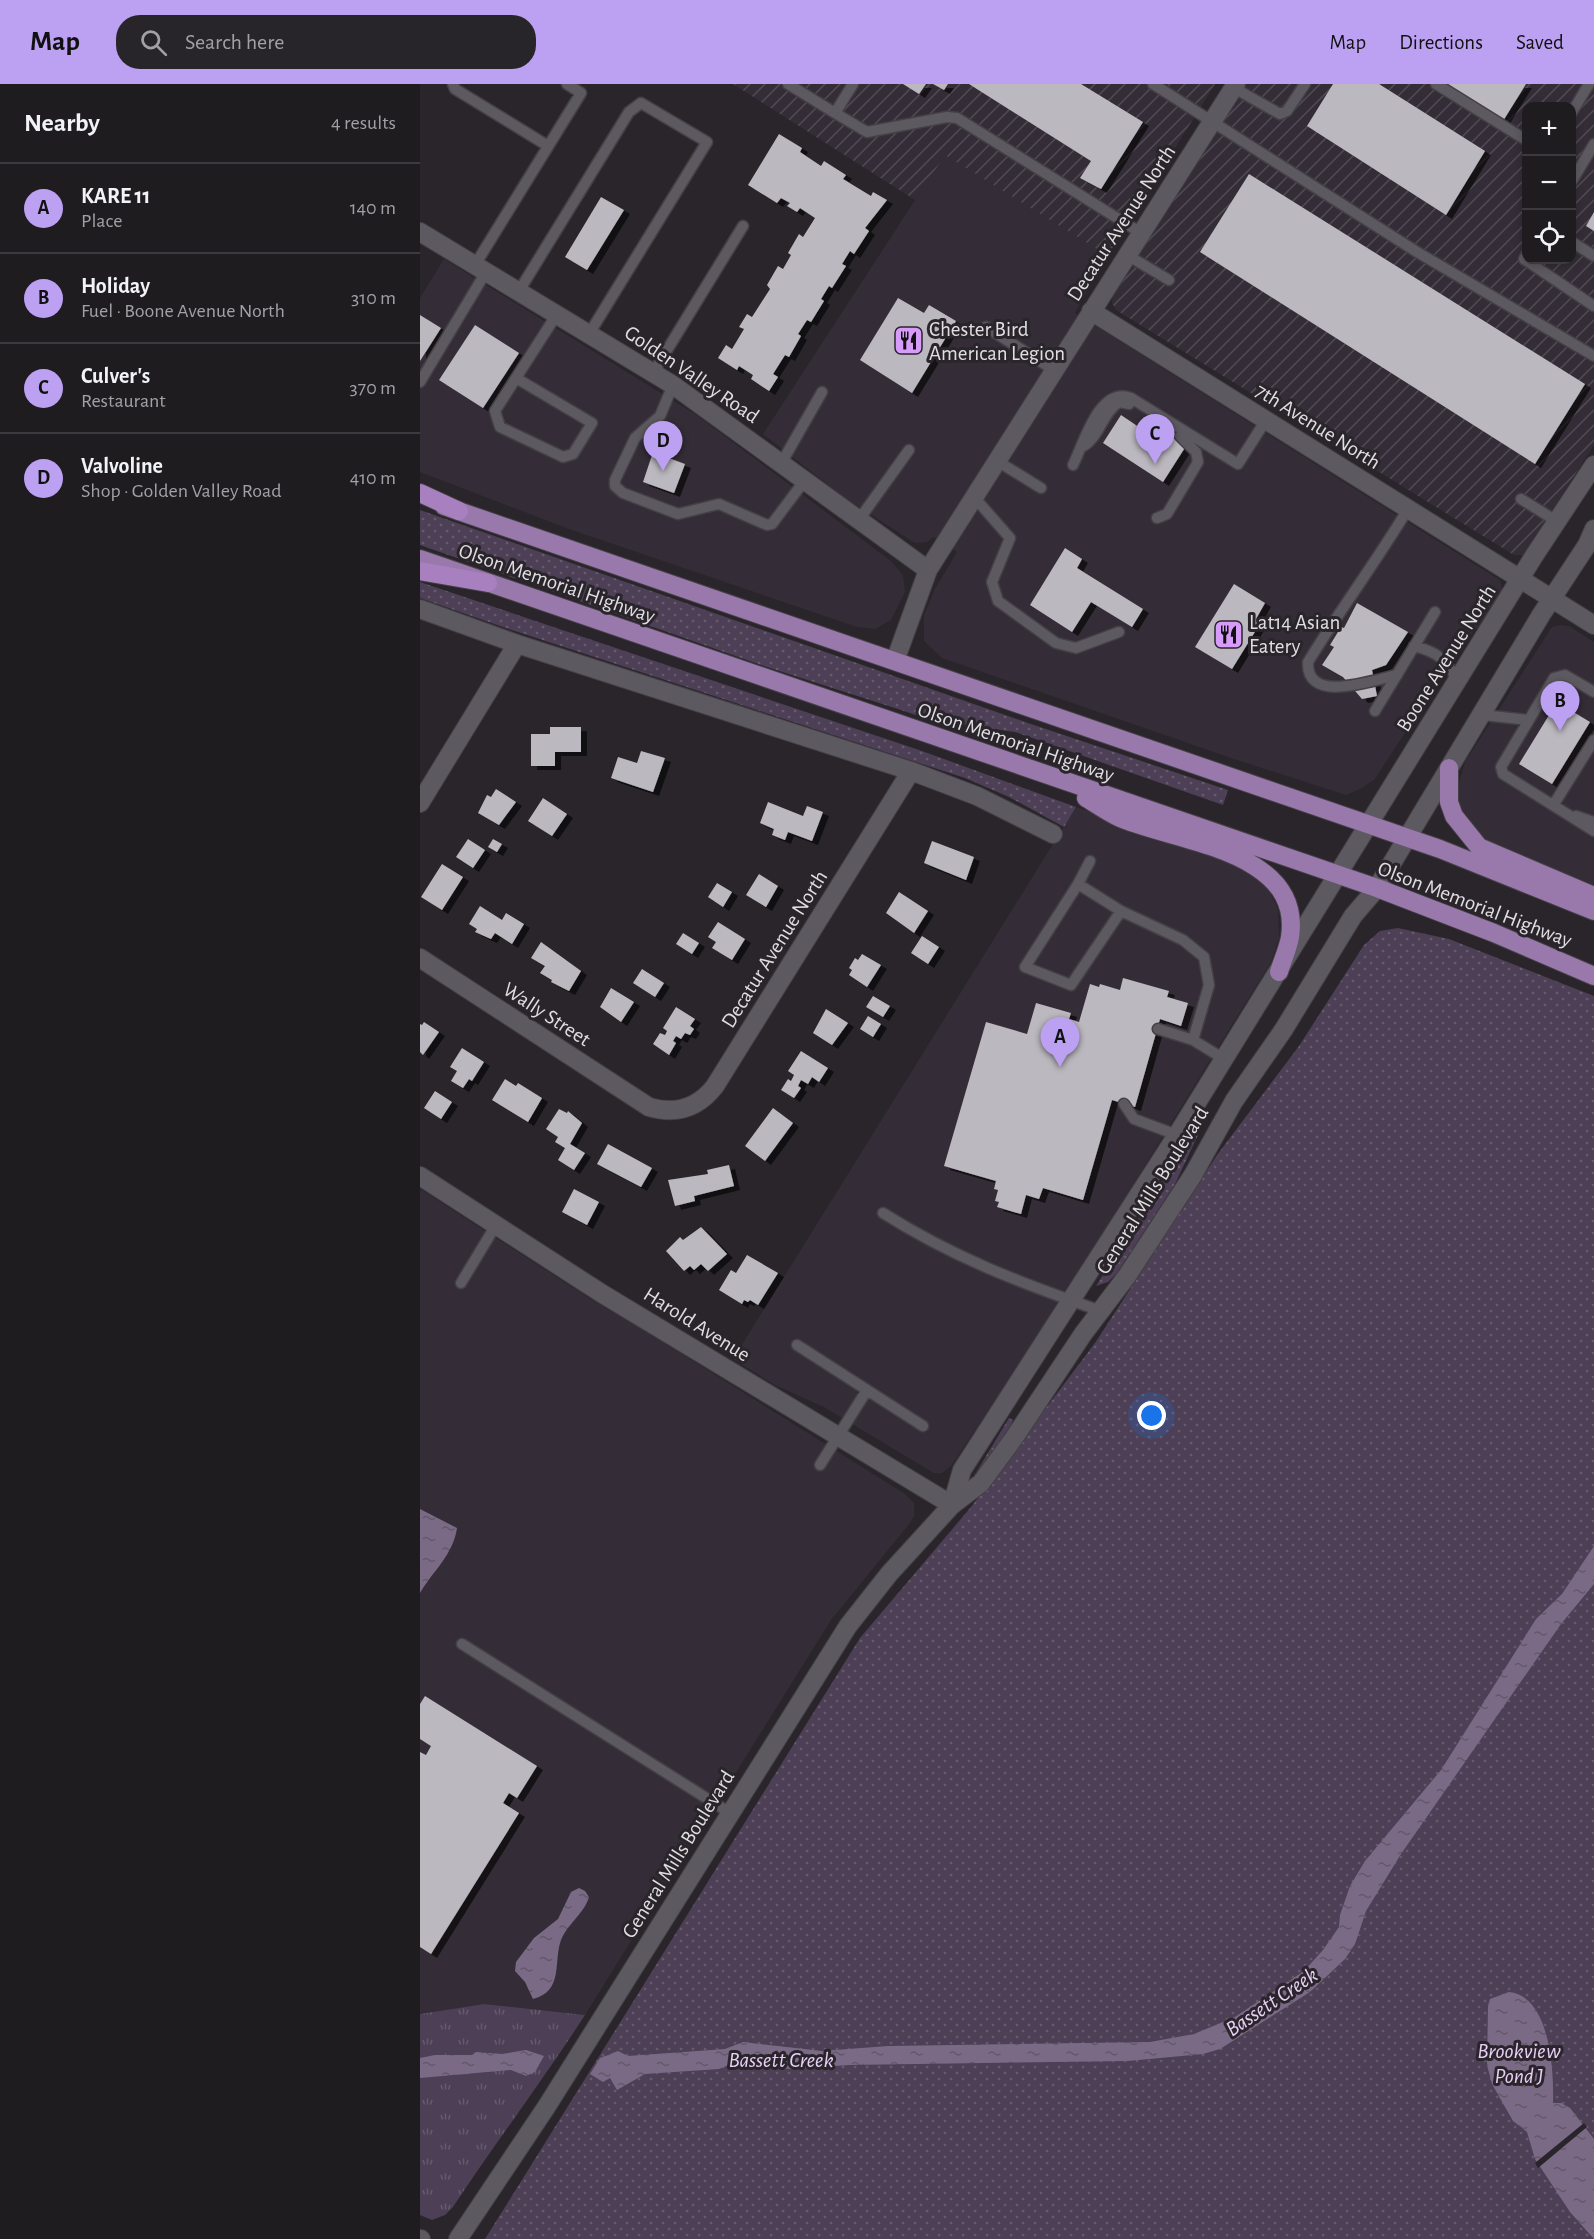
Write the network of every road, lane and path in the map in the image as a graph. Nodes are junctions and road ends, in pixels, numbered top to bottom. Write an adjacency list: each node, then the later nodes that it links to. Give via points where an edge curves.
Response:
1 (453, 84): 15 (lane, via 455,89)
2 (567, 84): 15 (lane, via 581,93)
3 (788, 84): 11 (lane)
4 (853, 84): 11 (lane)
5 (1153, 84): 12 (lane)
6 (1305, 84): 9 (lane, via 1287,111 1280,114)
7 (1436, 84): 13 (lane)
8 (1589, 84): 10 (lane)
9 (1235, 86): 12 (street, Decatur Avenue North)
10 (1576, 105)
11 (835, 113): 18 (lane, via 867,132 947,117 967,121)
12 (1213, 121): 18 (street, Decatur Avenue North); 32 (lane, via 1417,252)
13 (1522, 137)
14 (1594, 144): 16 (lane)
15 (548, 146): 24 (lane)
16 (1576, 174)
17 (743, 226): 34 (lane)
18 (1141, 233): 21 (street, Decatur Avenue North)
19 (421, 234): 24 (street, Golden Valley Road)
20 (1576, 245): 22 (lane)
21 (1127, 255): 25 (lane); 28 (street, Decatur Avenue North)
22 (1594, 256)
23 (1531, 264): 27 (lane)
24 (481, 269): 26 (street, Golden Valley Road); 36 (lane)
25 (1169, 280)
26 (519, 291): 29 (street, Golden Valley Road); 31 (lane, via 629,112 641,103 706,142)
27 (1594, 306)
28 (1091, 311): 33 (street, Decatur Avenue North); 39 (street, 7th Avenue North)
29 (557, 314): 31 (street, Golden Valley Road); 35 (lane)
30 (986, 327): 33 (lane)
31 (589, 334): 34 (street, Golden Valley Road)
32 (1594, 356)
33 (1054, 370): 42 (street, Decatur Avenue North)
34 (653, 374): 37 (street, Golden Valley Road)
35 (516, 378): 35 (lane, via 592,423 573,454 563,457 500,427 495,411)
36 (420, 382)
37 (673, 385): 43 (street, Golden Valley Road); 46 (lane, via 660,416 635,438 615,480 615,486 623,493 678,514 720,504 767,525 772,524)
38 (822, 392): 43 (lane)
39 (1266, 420): 40 (lane, via 1238,464 1123,395 1106,401 1083,438); 52 (street, 7th Avenue North)
40 (1082, 447): 44 (lane); 54 (lane, via 1090,442 1111,407 1119,402 1189,442 1198,462 1167,514)
41 (909, 450): 55 (lane)
42 (997, 461): 47 (lane); 50 (street, Decatur Avenue North)
43 (782, 462): 46 (street, Golden Valley Road)
44 (1073, 465)
45 (1594, 465): 56 (street, Boone Avenue North)
46 (805, 480): 55 (street, Golden Valley Road)
47 (1041, 488)
48 (420, 493): 53 (highway)
49 (420, 497): 53 (highway, Olson Memorial Highway)
50 (974, 497): 59 (street, Decatur Avenue North); 67 (lane, via 1010,538 992,582 998,601 1056,643 1076,648)
51 (1521, 499): 56 (lane)
52 (1408, 509): 61 (street, 7th Avenue North); 71 (lane, via 1308,662 1308,670 1316,681 1332,689)
53 (459, 511): 70 (highway, Olson Memorial Highway)
54 (1157, 518)
55 (858, 521): 59 (street, Golden Valley Road)
56 (1558, 522): 61 (street, Boone Avenue North)
57 (1594, 529): 63 (street)
58 (420, 559): 62 (highway, Olson Memorial Highway)
59 (928, 570): 70 (street, Decatur Avenue North)
60 (420, 571): 62 (highway)
61 (1521, 580): 63 (street); 72 (street, Boone Avenue North)
62 (488, 583): 80 (highway, Olson Memorial Highway)
63 (1552, 599): 66 (street); 75 (street)
64 (420, 609): 68 (street)
65 (1435, 612): 69 (lane)
66 (1594, 625)
67 (1119, 632)
68 (517, 644): 79 (street); 81 (street)
69 (1414, 646): 71 (lane); 72 (lane, via 1443,658)
70 (895, 661): 85 (highway, Olson Memorial Highway)
71 (1397, 675): 74 (lane)
72 (1458, 680): 85 (street, Boone Avenue North)
73 (1594, 692): 76 (lane, via 1558,675)
74 (1375, 711)
75 (1483, 715): 76 (lane); 78 (street)
76 (1528, 720): 82 (lane, via 1501,768 1503,774)
77 (1594, 740): 82 (lane)
78 (1449, 768): 88 (street); 93 (highway, via 1449,802 1454,816 1479,847)
79 (911, 771): 87 (street, via 977,795); 103 (street, Decatur Avenue North, via 716,1086 699,1103 682,1110)
80 (1051, 778): 90 (highway, Olson Memorial Highway); 97 (highway, via 1118,817 1242,858 1265,872 1281,891 1290,920 1290,937)
81 (420, 803)
82 (1554, 804): 83 (lane)
83 (1567, 813): 84 (lane); 86 (lane)
84 (1594, 822)
85 (1369, 824): 88 (highway, Olson Memorial Highway); 90 (street, Boone Avenue North)
86 (1594, 831)
87 (1053, 834)
88 (1407, 837): 92 (street); 95 (highway, Olson Memorial Highway)
89 (1090, 861): 91 (lane)
90 (1337, 876): 92 (highway, Olson Memorial Highway); 97 (street, General Mills Boulevard)
91 (1078, 884): 94 (lane); 94 (lane, via 1025,967 1071,985)
92 (1377, 888): 98 (highway, Olson Memorial Highway); 110 (street, General Mills Boulevard, via 1353,916 1284,1029 1234,1101 1193,1174)
93 (1594, 897)
94 (1121, 911): 100 (lane, via 1183,940 1204,957 1209,985)
95 (1594, 911)
96 (420, 958): 103 (street, Wally Street)
97 (1279, 972): 101 (street, General Mills Boulevard)
98 (1594, 976)
99 (1158, 1029): 100 (lane)
100 (1193, 1040): 101 (lane)
101 (1224, 1059): 104 (street, General Mills Boulevard)
102 (1124, 1104): 104 (lane, via 1134,1119)
103 (649, 1107)
104 (1177, 1135): 109 (street, General Mills Boulevard)
105 (420, 1176): 107 (street, Harold Avenue)
106 (883, 1212): 109 (lane, via 969,1262)
107 (496, 1225): 108 (lane); 114 (street, Harold Avenue, via 754,1387)
108 (461, 1283)
109 (1071, 1300): 110 (lane); 116 (street, General Mills Boulevard, via 962,1470)
110 (1101, 1311): 116 (street, General Mills Boulevard, via 981,1483)
111 (797, 1345): 112 (lane)
112 (867, 1390): 113 (lane); 114 (lane)
113 (923, 1426)
114 (839, 1434): 115 (lane); 116 (street, Harold Avenue)
115 (820, 1465)
116 (952, 1505): 118 (street, General Mills Boulevard, via 848,1626)
117 (462, 1644): 118 (lane)
118 (730, 1813): 119 (street, General Mills Boulevard, via 547,2106)
119 (458, 2239)

